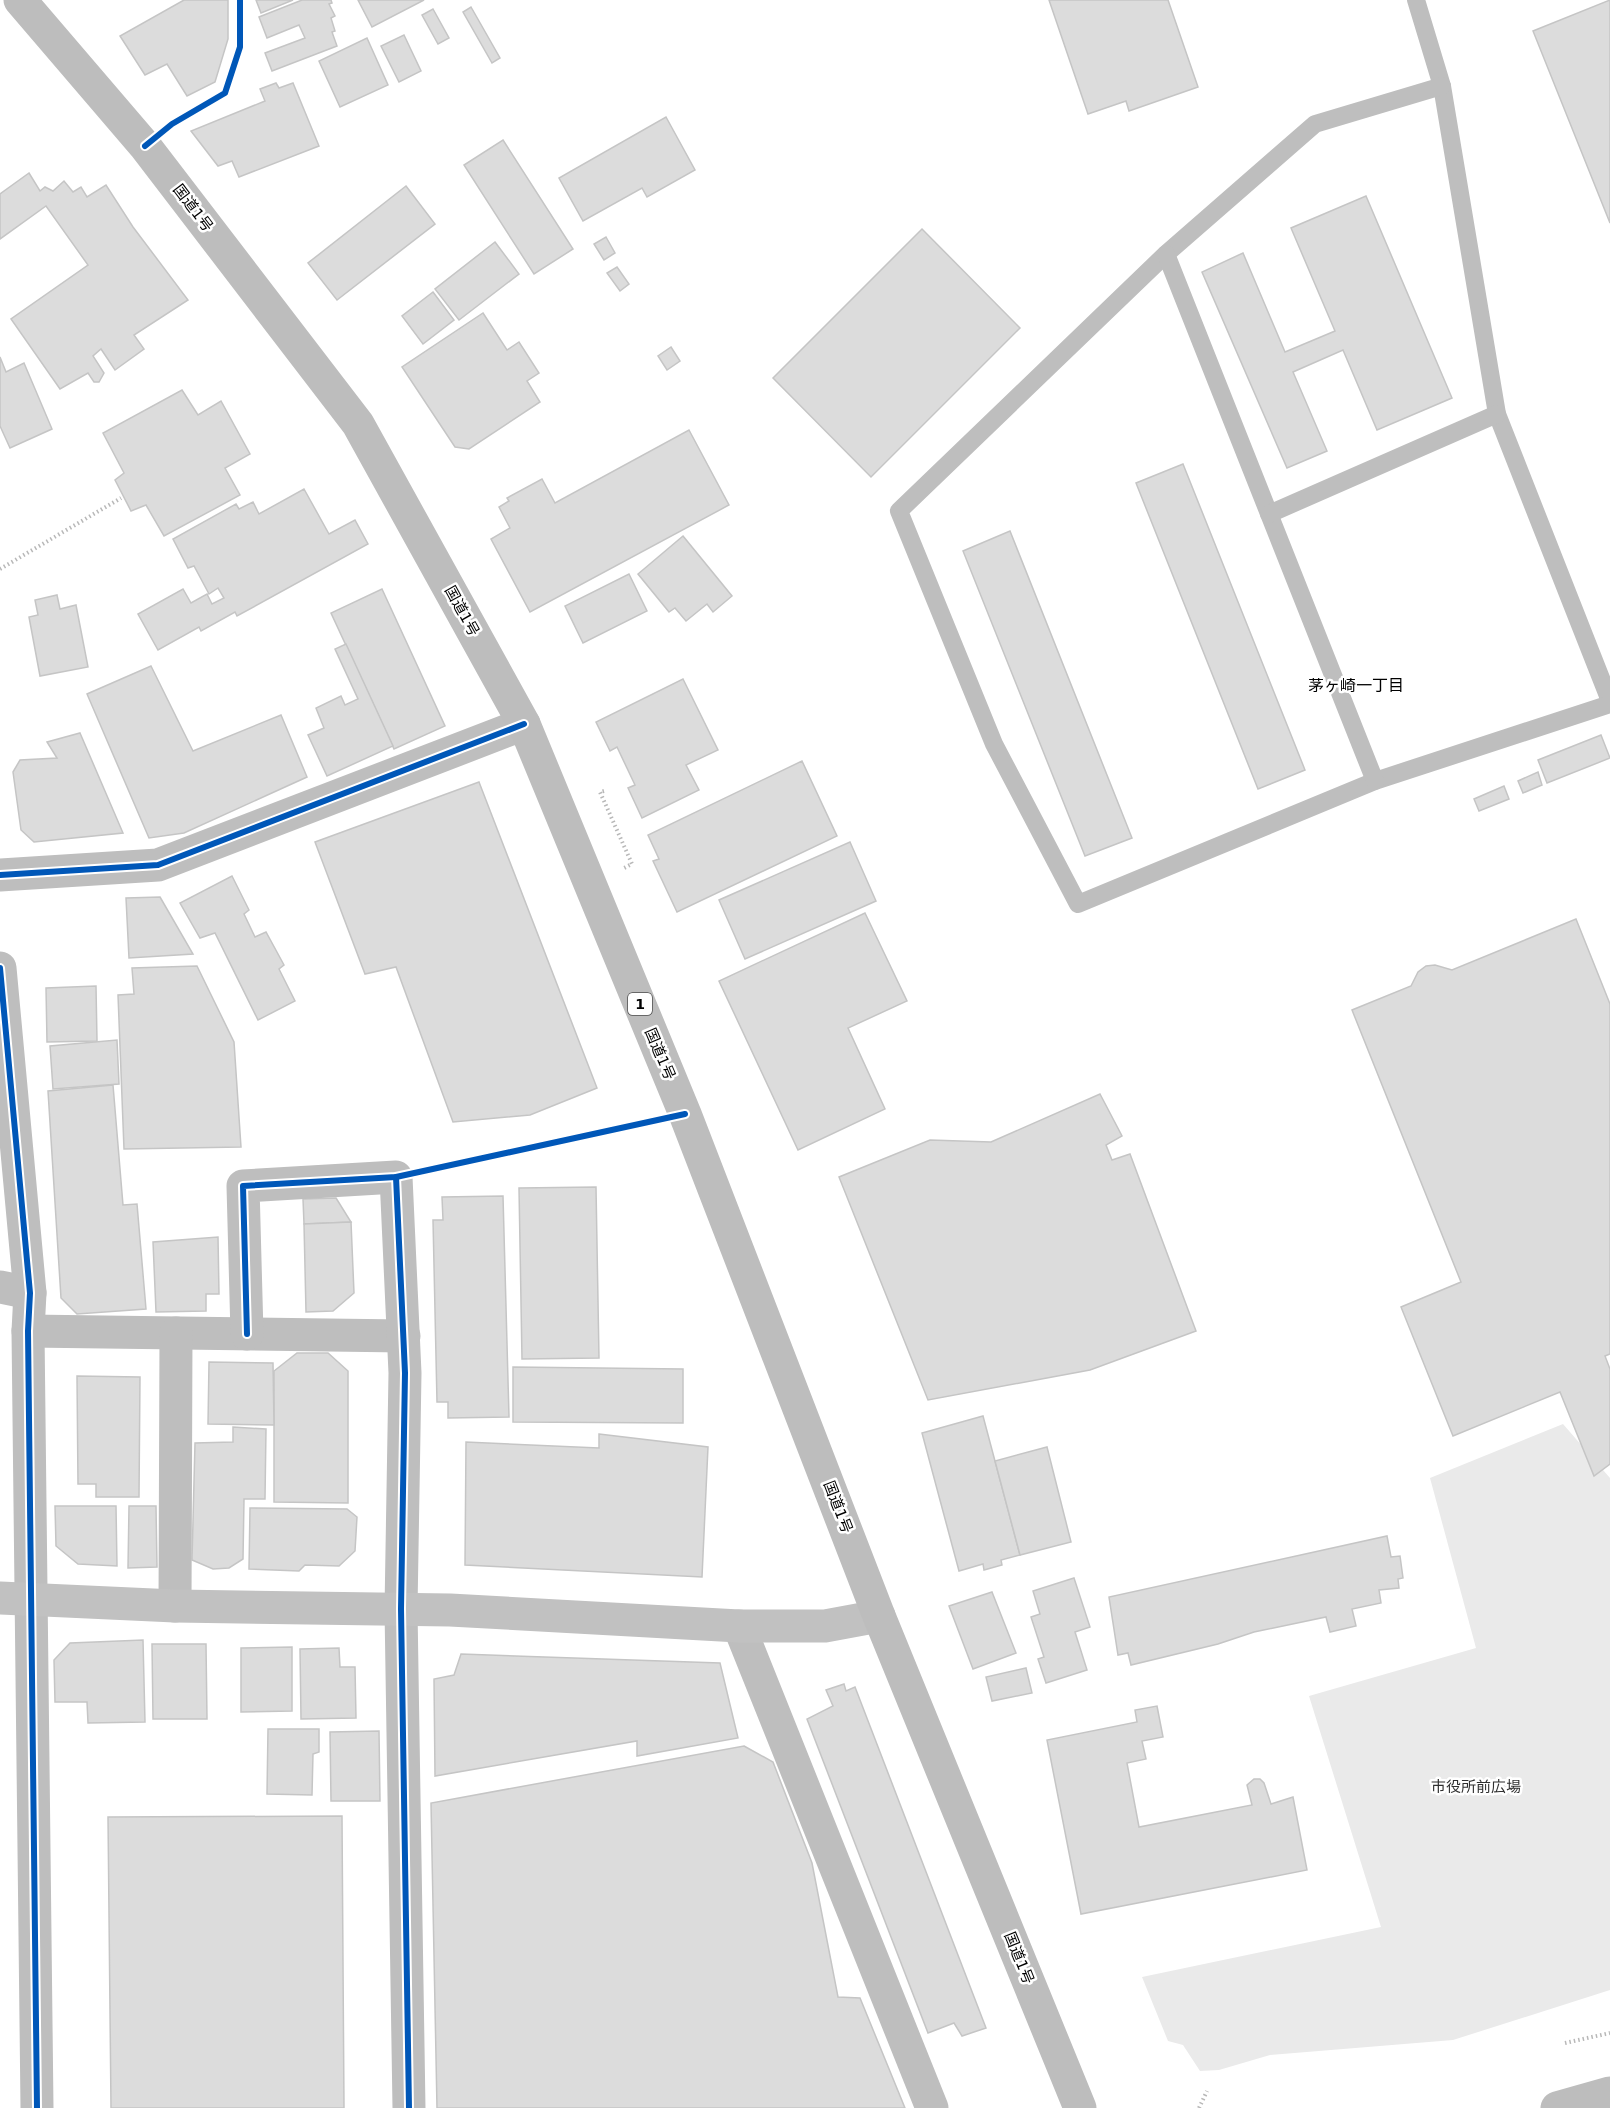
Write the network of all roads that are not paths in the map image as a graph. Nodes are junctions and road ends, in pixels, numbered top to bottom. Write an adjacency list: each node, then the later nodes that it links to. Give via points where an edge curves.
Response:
1 (20, 0): 8 (main road, 国道1号 / 1, via 145,146 358,424)
2 (1416, 0): 3 (lane)
3 (1442, 86): 4 (lane, via 1314,124); 5 (lane)
4 (1166, 254): 6 (lane); 9 (lane, via 899,511 994,744 1078,904)
5 (1497, 414): 6 (lane); 7 (lane)
6 (1269, 514): 9 (lane)
7 (1610, 703): 9 (lane)
8 (524, 724): 10 (street, via 158,865); 20 (main road, 国道1号 / 1, via 685,1114)
9 (1375, 781)
10 (0, 875)
11 (0, 968): 12 (street)
12 (15, 1290): 13 (street)
13 (28, 1331): 14 (street); 17 (street)
14 (176, 1334): 15 (street); 18 (street)
15 (247, 1334): 16 (street); 16 (street, via 243,1186 396,1178)
16 (404, 1336): 19 (street)
17 (16, 1599): 18 (street); 23 (street)
18 (175, 1606): 19 (street)
19 (401, 1609): 21 (street); 24 (street)
20 (879, 1616): 21 (street, via 825,1626); 26 (main road, 国道1号 / 1)
21 (739, 1626): 25 (street)
22 (1610, 2093): 27 (main road)
23 (37, 2108)
24 (409, 2108)
25 (932, 2108)
26 (1080, 2108)
27 (1557, 2108)

